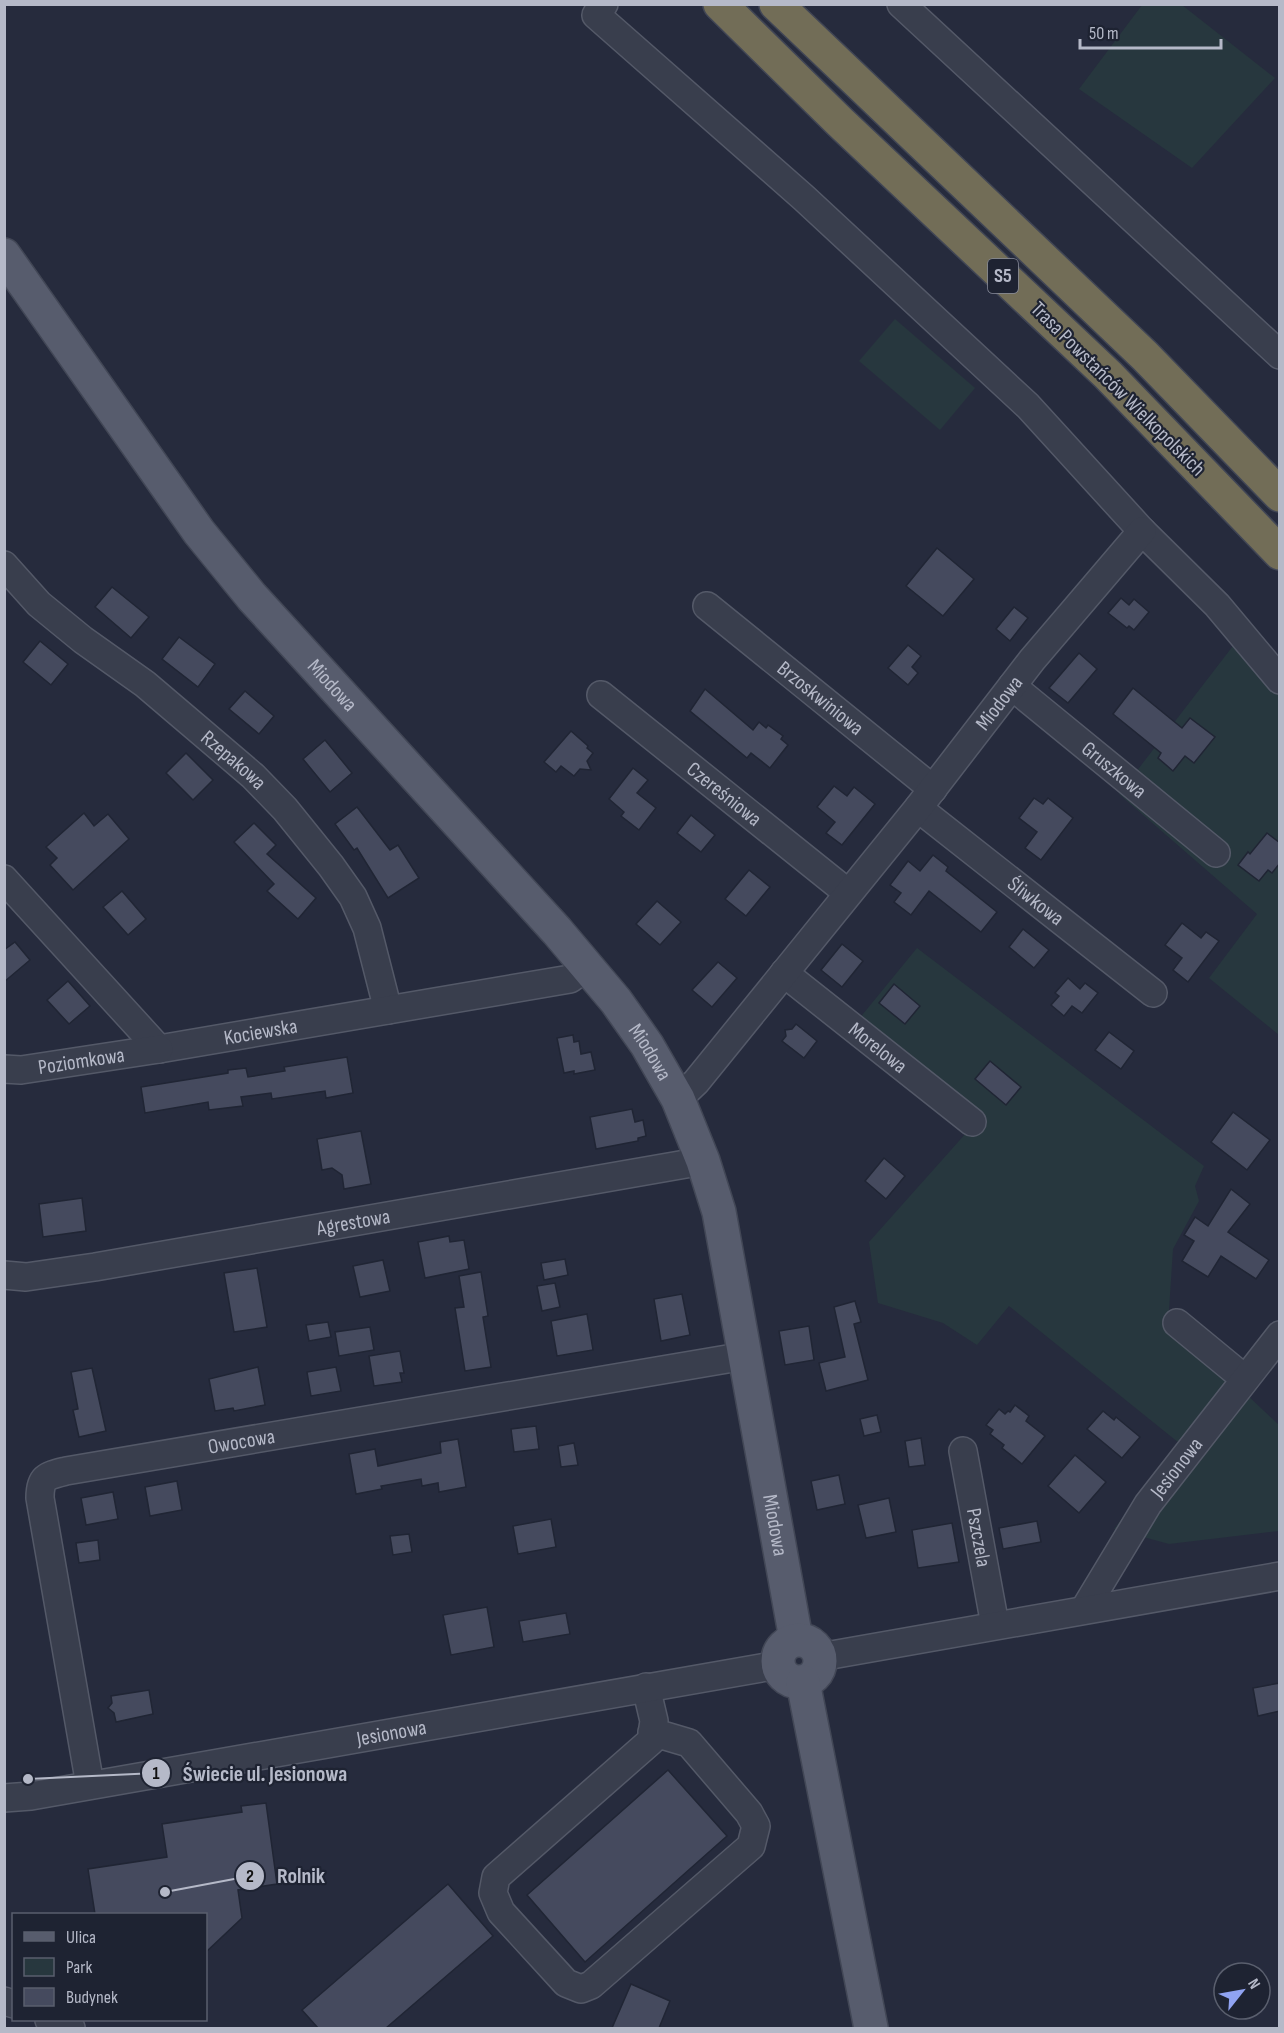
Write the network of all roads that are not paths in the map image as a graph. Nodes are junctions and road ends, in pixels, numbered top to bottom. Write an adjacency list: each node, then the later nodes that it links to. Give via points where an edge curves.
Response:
1 (720, 4): 9 (highway, Trasa Powstańców Wielkopolskich / S5, via 1108,375)
2 (776, 4): 7 (highway, Trasa Powstańców Wielkopolskich / S5, via 1145,356)
3 (901, 4): 6 (street)
4 (600, 10): 8 (street, via 1020,398)
5 (4, 255): 19 (main road, Miodowa, via 143,454 252,597)
6 (1278, 350)
7 (1280, 495)
8 (1142, 531): 12 (street, via 1217,605); 13 (street, Miodowa)
9 (1280, 553)
10 (4, 565): 22 (street, Rzepakowa, via 39,604 145,684 253,776 285,809 353,897 367,928)
11 (707, 606): 15 (street, Brzoskwiniowa)
12 (1280, 680)
13 (1012, 686): 15 (street, Miodowa); 16 (street, Gruszkowa)
14 (601, 695): 18 (street, Czereśniowa)
15 (925, 799): 18 (street, Miodowa); 21 (street, Śliwkowa)
16 (1216, 852)
17 (4, 879): 23 (street)
18 (848, 893): 20 (street, Miodowa)
19 (586, 967): 22 (street, Kociewska, via 570,979); 25 (main road, Miodowa, via 642,1037)
20 (784, 973): 25 (street, Miodowa); 26 (street, Morelowa)
21 (1153, 993)
22 (388, 1010): 23 (street, Kociewska)
23 (159, 1049): 24 (street, Poziomkowa, via 21,1070)
24 (4, 1069)
25 (678, 1099): 27 (main road, Miodowa)
26 (972, 1122)
27 (703, 1161): 28 (street, Agrestowa, via 95,1267 26,1277); 31 (main road, Miodowa, via 719,1212)
28 (4, 1275)
29 (1177, 1323): 32 (street)
30 (1280, 1335): 32 (street, Jesionowa)
31 (745, 1356): 37 (main road, Miodowa); 40 (street, Owocowa, via 66,1471 43,1479 40,1498)
32 (1245, 1379): 35 (street, Jesionowa, via 1148,1504)
33 (963, 1451): 36 (street, Pszczela)
34 (1280, 1576): 35 (street, Jesionowa)
35 (1084, 1610): 36 (street, Jesionowa)
36 (995, 1626): 37 (street, Jesionowa)
37 (799, 1661): 38 (street, Jesionowa); 44 (main road, Miodowa)
38 (646, 1687): 39 (street, via 654,1721); 40 (street, Jesionowa)
39 (652, 1732): 39 (street, via 651,1741 496,1877 493,1893 501,1912 566,1983 581,1989 591,1985 751,1846 756,1826 749,1813 689,1743)
40 (90, 1785): 41 (street, Jesionowa)
41 (4, 1798)
42 (54, 2021): 43 (street)
43 (71, 2028)
44 (871, 2028)

